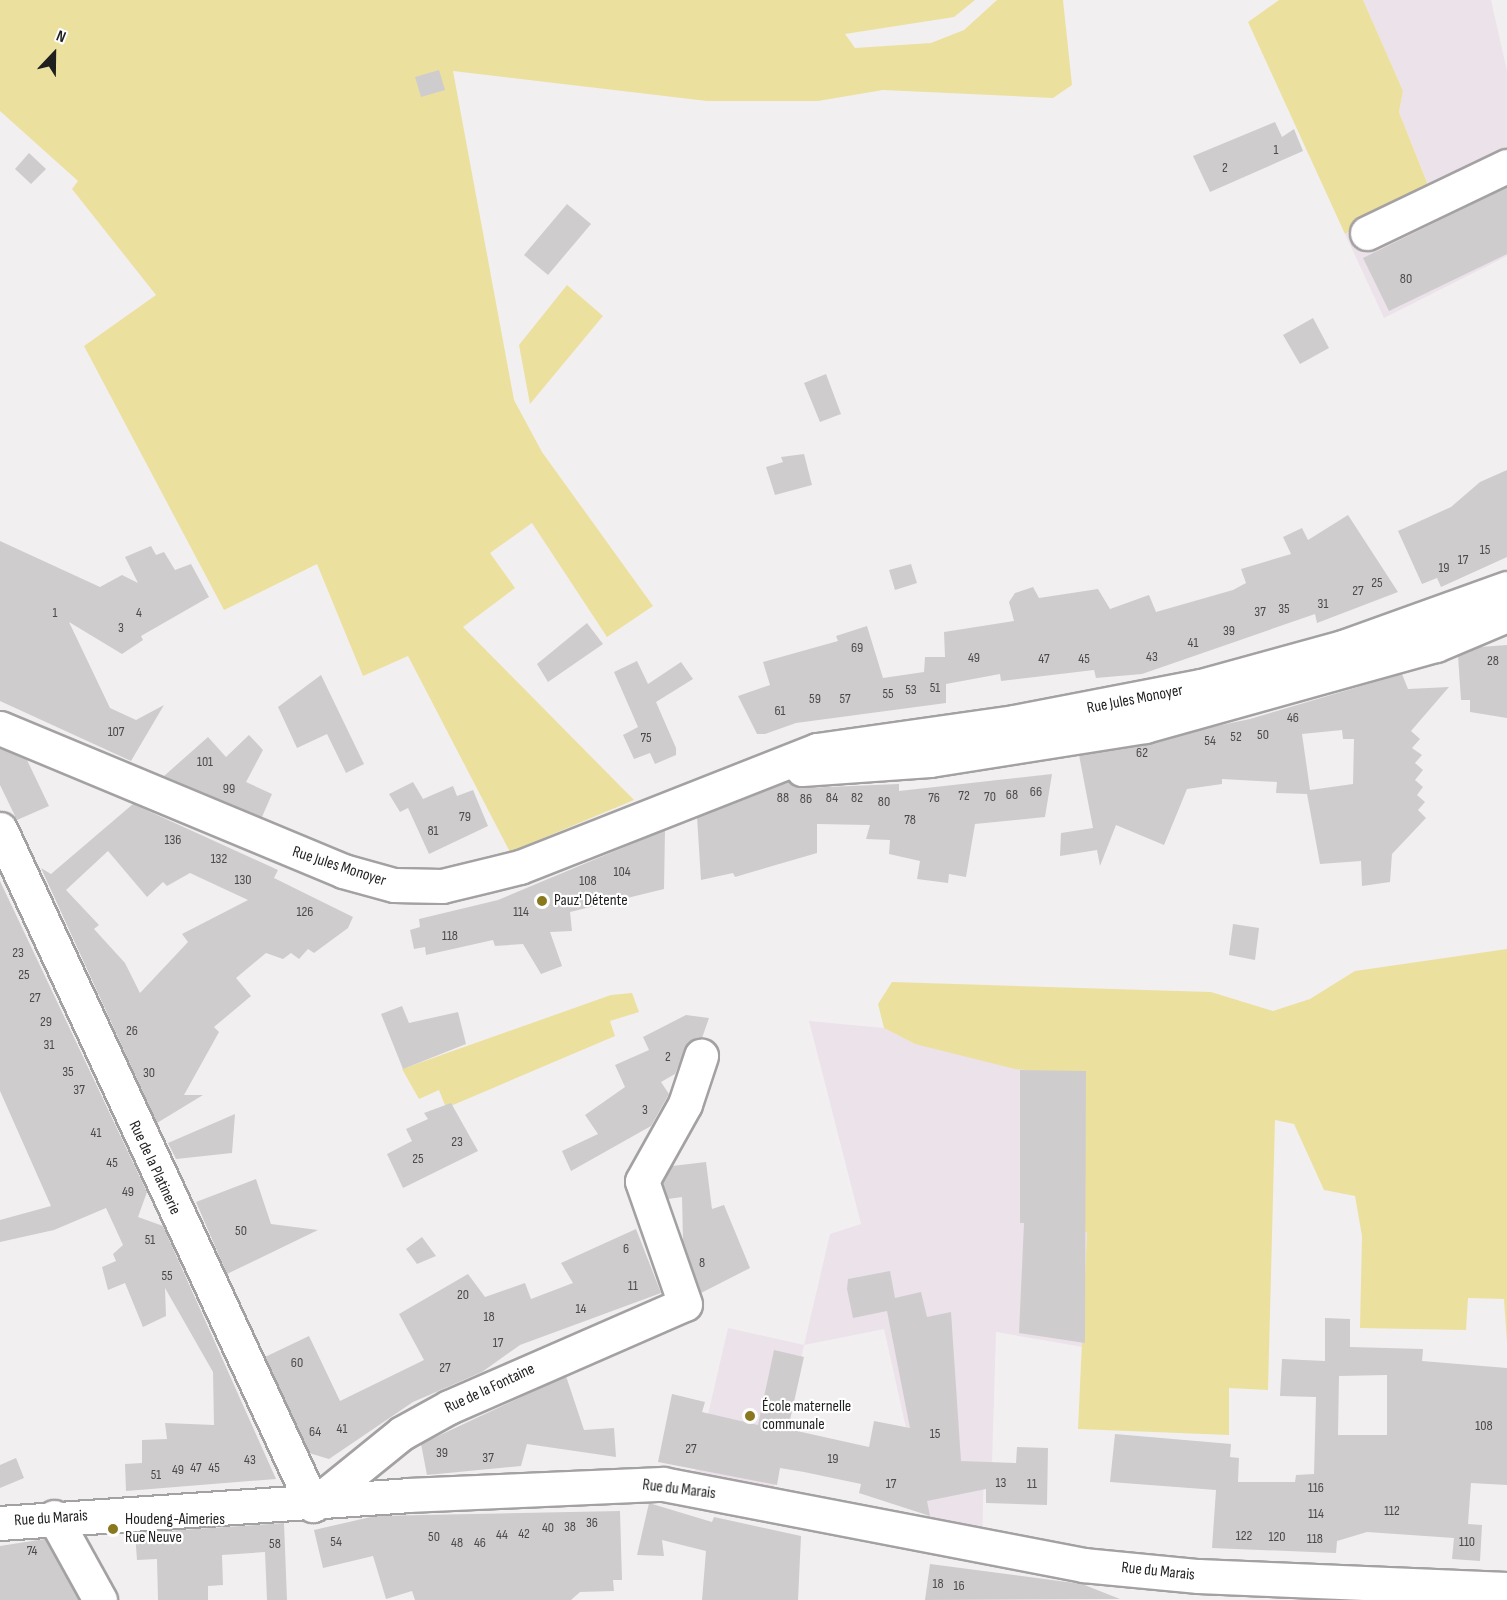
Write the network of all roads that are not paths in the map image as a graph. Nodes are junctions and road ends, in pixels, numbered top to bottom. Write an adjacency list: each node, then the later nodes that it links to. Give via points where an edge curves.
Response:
1 (1507, 166): 2 (street)
2 (1367, 233)
3 (1507, 588): 6 (street, Rue Jules Monoyer, via 1342,647 1201,686 1014,722 817,750)
4 (1507, 615): 6 (street, Rue Jules Monoyer, via 1436,645 1144,726 930,760)
5 (0, 728): 6 (street, Rue Jules Monoyer, via 257,838 394,885 442,886 481,879)
6 (753, 771)
7 (0, 829): 9 (street, Rue de la Platinerie)
8 (700, 1056): 9 (street, Rue de la Fontaine, via 685,1104 642,1181 685,1304 449,1407 402,1433)
9 (313, 1505): 10 (street, Rue du Marais); 12 (street, Rue du Marais, via 406,1495 663,1484 1083,1565 1198,1576)
10 (54, 1517): 11 (street, Rue du Marais); 15 (street)
11 (0, 1523)
12 (1304, 1578): 14 (street, Rue du Marais); 16 (street)
13 (1507, 1589): 14 (street, Rue du Marais)
14 (1353, 1591)
15 (99, 1600)
16 (1279, 1600)

